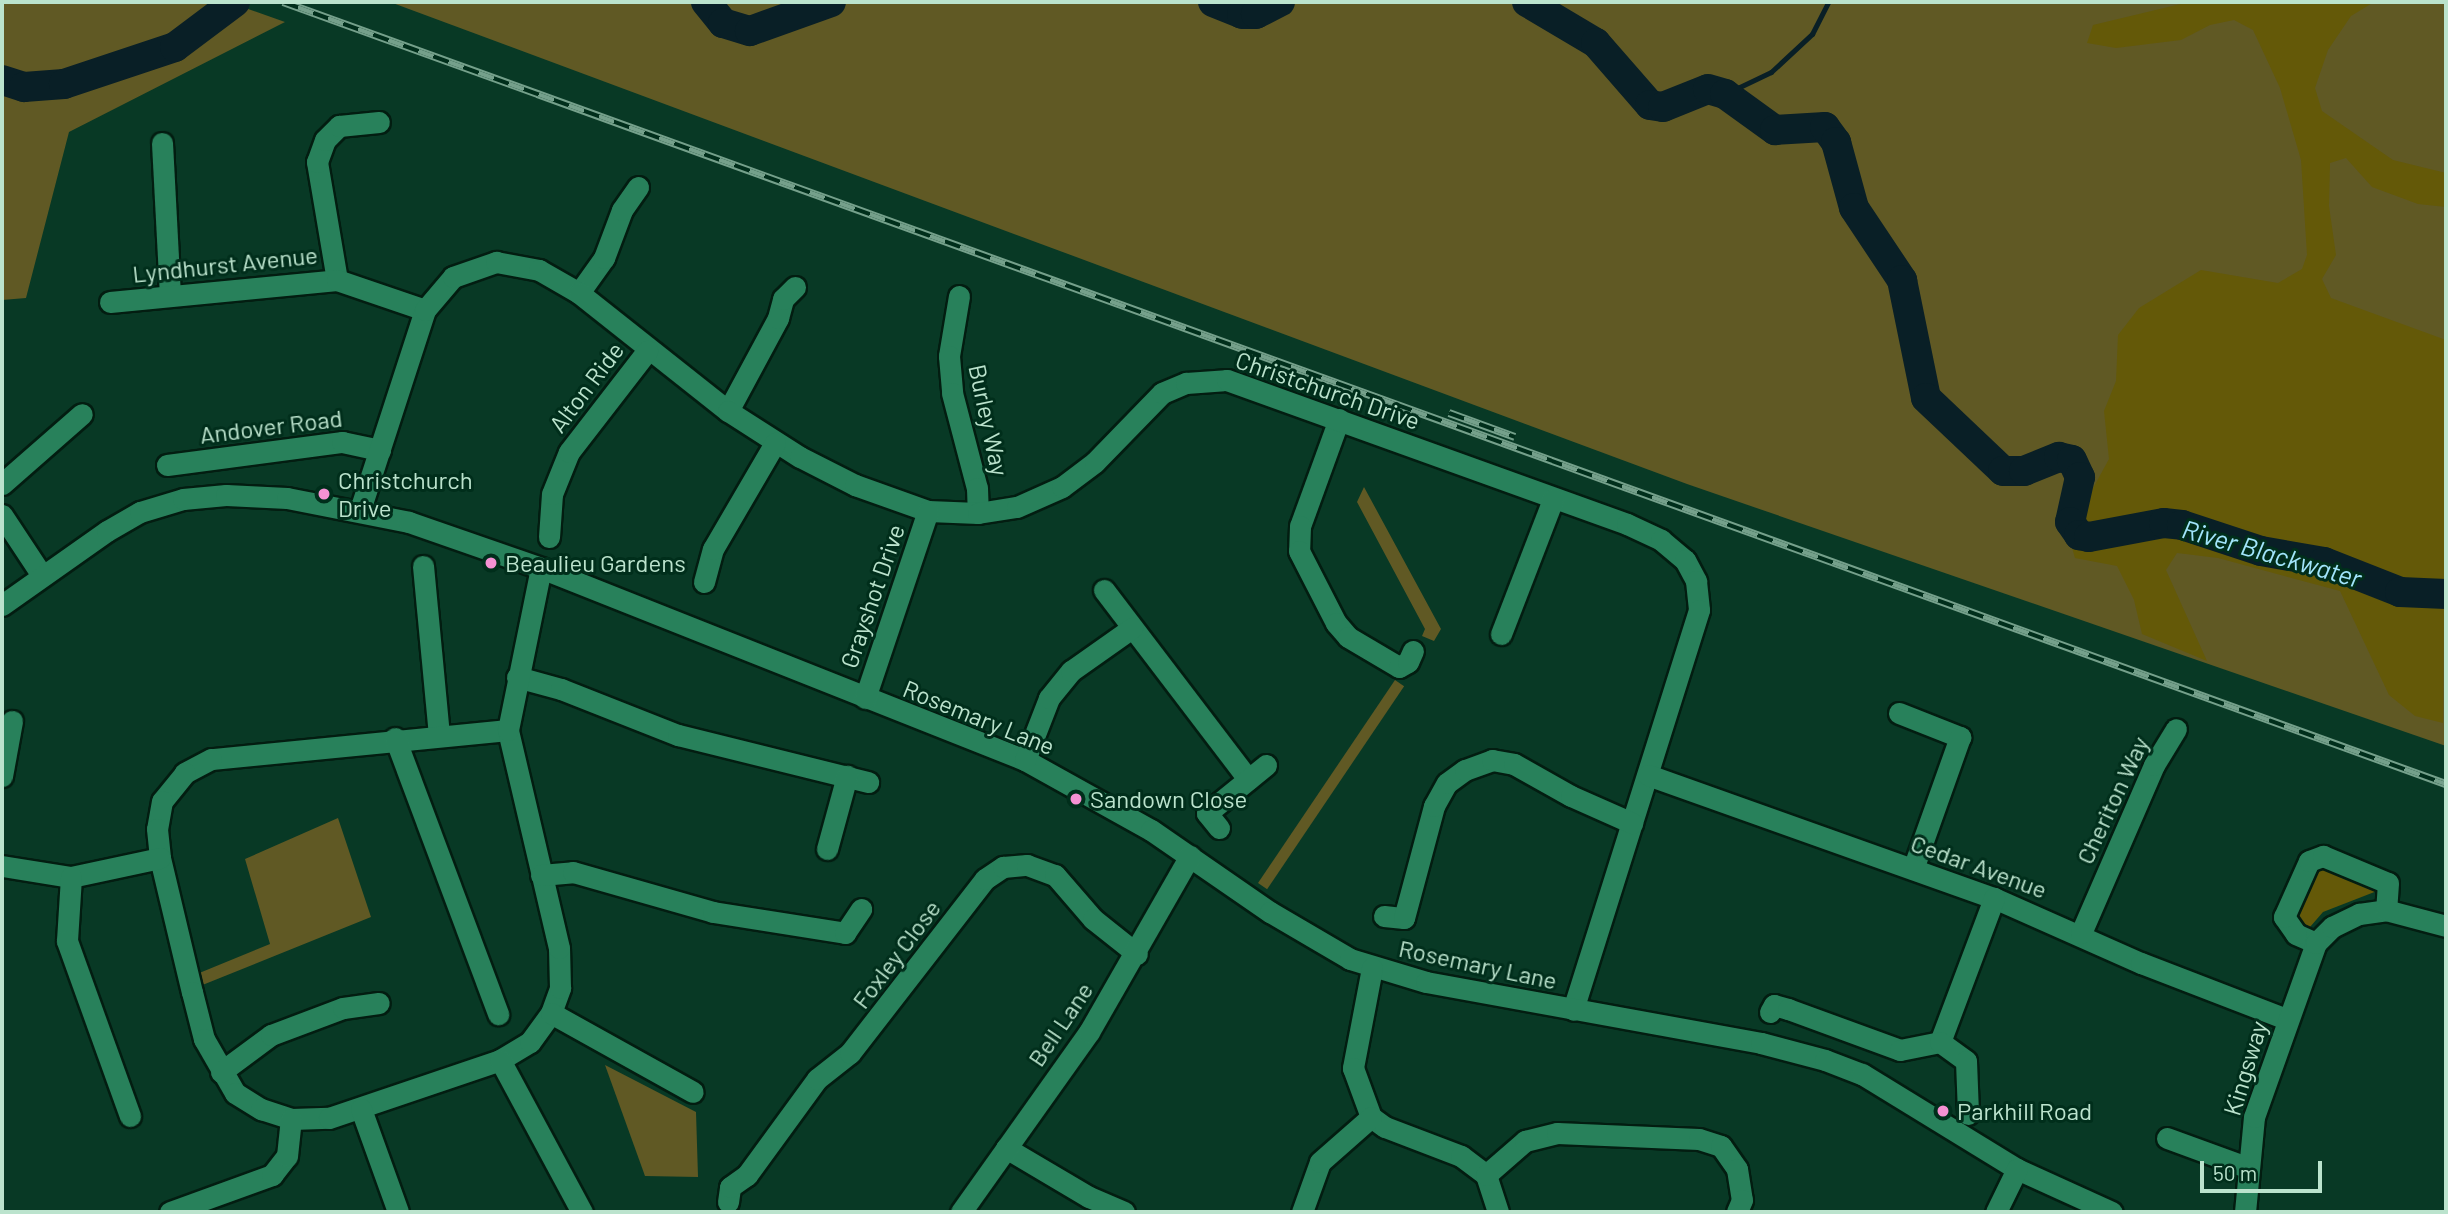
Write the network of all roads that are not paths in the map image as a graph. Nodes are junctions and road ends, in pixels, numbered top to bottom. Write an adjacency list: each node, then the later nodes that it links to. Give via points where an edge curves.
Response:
1 (379, 122): 4 (street, via 339,125 325,140 317,162)
2 (162, 143): 7 (street)
3 (638, 187): 6 (street, via 622,210 604,258)
4 (337, 280): 7 (street, Lyndhurst Avenue); 10 (street, Lyndhurst Avenue)
5 (795, 287): 12 (street, via 783,299 778,318)
6 (579, 293): 10 (street, Christchurch Drive, via 539,270 496,262 453,277); 11 (street, Christchurch Drive)
7 (170, 296): 9 (street, Lyndhurst Avenue)
8 (959, 296): 22 (street, Burley Way, via 949,356 952,393 977,488)
9 (110, 302)
10 (425, 310): 16 (street, Christchurch Drive)
11 (647, 351): 12 (street, Christchurch Drive); 24 (street, Alton Ride, via 569,452 552,494)
12 (728, 411): 15 (street, Christchurch Drive)
13 (82, 414): 18 (street)
14 (1339, 419): 19 (street, Christchurch Drive); 22 (street, Christchurch Drive, via 1227,380 1186,383 1148,404 1095,462 1062,487 1017,507); 33 (street, via 1300,526 1299,551 1348,637 1399,667)
15 (775, 443): 21 (street, Christchurch Drive, via 855,485); 28 (street, via 713,549)
16 (380, 450): 17 (street, Andover Road, via 342,442); 20 (street, Christchurch Drive)
17 (167, 465)
18 (2, 484)
19 (1553, 499): 32 (street); 44 (street, Christchurch Drive, via 1661,540 1685,560 1696,582 1699,610)
20 (360, 510): 26 (street, Rosemary Lane, via 409,522); 27 (street, Rosemary Lane, via 287,498 226,495 183,499 141,512)
21 (928, 511): 22 (street, Christchurch Drive); 35 (street, Grayshot Drive)
22 (978, 513)
23 (2, 515): 27 (street)
24 (549, 537)
25 (423, 566): 40 (street)
26 (541, 568): 34 (street); 35 (street, Rosemary Lane)
27 (41, 574): 30 (street, Rosemary Lane)
28 (704, 582)
29 (1104, 590): 31 (street)
30 (2, 606)
31 (1132, 628): 42 (street, via 1071,671 1049,698); 47 (street)
32 (1501, 634)
33 (1413, 651)
34 (517, 677): 39 (street); 46 (street, via 561,689 678,735)
35 (865, 698): 42 (street, Rosemary Lane)
36 (1899, 713): 55 (street, via 1970,739)
37 (12, 721): 45 (street)
38 (2176, 729): 63 (street, Cheriton Way, via 2154,765)
39 (508, 730): 40 (street); 56 (street)
40 (439, 734): 41 (street)
41 (395, 738): 53 (street, via 211,759 185,773 162,801 157,829); 71 (street)
42 (1026, 760): 52 (street, Rosemary Lane)
43 (1265, 765): 47 (street)
44 (1648, 775): 49 (street, Christchurch Drive); 55 (street, Cedar Avenue)
45 (2, 776)
46 (847, 776): 48 (street); 51 (street)
47 (1248, 779): 50 (street, via 1207,813)
48 (868, 782)
49 (1632, 822): 61 (street, via 1571,796 1514,764 1492,760 1465,770 1447,783 1434,806 1404,918); 68 (street, Christchurch Drive)
50 (1219, 828)
51 (827, 849)
52 (1190, 856): 65 (street, Bell Lane); 66 (street, Rosemary Lane, via 1307,936)
53 (160, 858): 57 (street); 75 (street, via 204,1040)
54 (2, 866): 57 (street)
55 (1913, 869): 58 (street, Cedar Avenue)
56 (541, 875): 59 (street, via 573,872 713,912 845,933); 70 (street, via 562,967)
57 (71, 877): 79 (street, via 67,942)
58 (1994, 898): 63 (street, Cedar Avenue); 73 (street)
59 (861, 909)
60 (2386, 910): 62 (street, Kingsway); 64 (street, Kingsway, via 2358,914 2332,927); 64 (street, via 2388,883 2323,856 2309,861 2284,917 2296,934)
61 (1384, 916)
62 (2446, 926)
63 (2081, 933): 72 (street, Cedar Avenue, via 2141,963)
64 (2316, 943): 72 (street, Kingsway)
65 (1137, 954): 83 (street, Bell Lane, via 1089,1032); 87 (street, Foxley Close, via 1093,919 1055,875 1027,865 1003,867 985,879 850,1053 817,1079 747,1175 730,1187)
66 (1372, 968): 68 (street, Rosemary Lane); 80 (street, via 1353,1068)
67 (379, 1003): 75 (street, via 343,1007 271,1035)
68 (1573, 1010): 85 (street, Rosemary Lane, via 1761,1043 1843,1066)
69 (1770, 1012): 73 (street, via 1774,1005 1788,1009 1900,1050)
70 (551, 1013): 74 (street, via 530,1042); 76 (street)
71 (498, 1014)
72 (2286, 1019): 84 (street, Kingsway, via 2254,1117)
73 (1940, 1042): 78 (street, via 1965,1061)
74 (500, 1060): 77 (street); 92 (street)
75 (220, 1072): 81 (street, via 235,1093 261,1109)
76 (693, 1092)
77 (361, 1109): 81 (street, via 329,1118); 91 (street)
78 (1968, 1114)
79 (130, 1116)
80 (1371, 1116): 86 (street, via 1385,1127 1461,1156); 95 (street, via 1320,1161)
81 (291, 1119): 88 (street, via 282,1166)
82 (2167, 1138): 84 (street)
83 (1006, 1148): 89 (street); 93 (street, Bell Lane)
84 (2249, 1168): 100 (street, Kingsway)
85 (2017, 1169): 98 (street); 99 (street, Rosemary Lane)
86 (1486, 1175): 96 (street); 97 (street, via 1525,1141 1557,1133 1699,1139 1721,1146 1737,1169 1742,1200)
87 (728, 1202)
88 (215, 1204): 90 (street)
89 (1085, 1205): 94 (street)
90 (170, 1212)
91 (398, 1212)
92 (582, 1212)
93 (961, 1212)
94 (1124, 1212)
95 (1302, 1212)
96 (1498, 1212)
97 (1738, 1212)
98 (1996, 1212)
99 (2112, 1212)
100 (2245, 1212)

